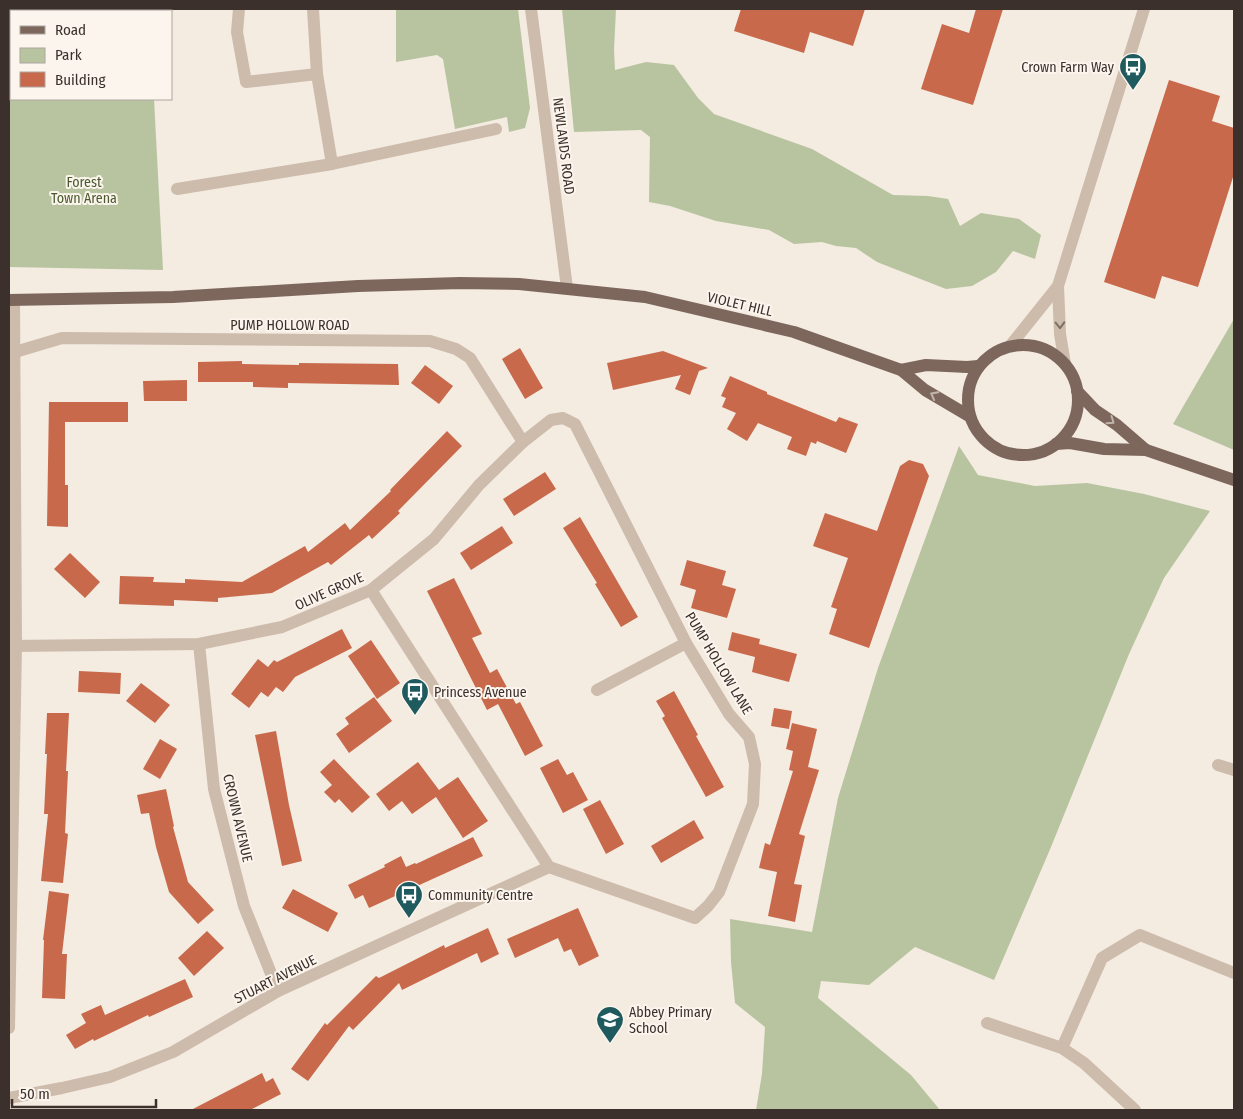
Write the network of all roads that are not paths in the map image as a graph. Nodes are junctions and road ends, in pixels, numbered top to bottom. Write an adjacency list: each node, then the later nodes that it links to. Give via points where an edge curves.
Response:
1 (239, 9): 5 (street, via 238,32 246,82)
2 (312, 9): 5 (street)
3 (531, 9): 10 (street, NEWLANDS ROAD)
4 (1144, 9): 9 (street)
5 (317, 74): 7 (street)
6 (496, 130): 7 (street)
7 (332, 164): 8 (street)
8 (177, 189)
9 (1058, 286): 12 (street); 14 (street, one-way to 14)
10 (567, 288): 11 (main road, via 460,283 173,297); 16 (main road, VIOLET HILL, via 645,297 794,332)
11 (12, 300): 13 (street)
12 (1010, 346): 14 (main road, via 1040,347); 15 (main road, via 991,354)
13 (12, 352): 19 (street, PUMP HOLLOW ROAD, via 62,338 430,341 456,349 470,358); 27 (street)
14 (1065, 364): 17 (main road)
15 (978, 366): 16 (main road, VIOLET HILL, via 926,366); 18 (main road, via 968,390)
16 (901, 370): 18 (main road, VIOLET HILL, one-way to 16, via 925,390)
17 (1077, 391): 20 (main road, via 1074,420 1070,430); 21 (main road, one-way to 21, via 1094,410)
18 (969, 416): 20 (main road, via 985,441 1012,455 1042,452)
19 (523, 442): 22 (street, OLIVE GROVE, via 551,420 563,418 575,424); 24 (street, OLIVE GROVE, via 479,485 434,539)
20 (1056, 444): 21 (main road)
21 (1146, 450): 23 (main road)
22 (597, 468): 25 (street, PUMP HOLLOW LANE)
23 (1234, 480)
24 (371, 590): 26 (street, OLIVE GROVE, via 282,627); 31 (street)
25 (686, 643): 28 (street); 31 (street, PUMP HOLLOW LANE, via 730,714 749,737 755,764 753,804 719,892 695,918)
26 (199, 644): 27 (street, OLIVE GROVE); 33 (street, CROWN AVENUE, via 214,788 244,906)
27 (12, 646): 35 (street)
28 (596, 690)
29 (1218, 765): 30 (street)
30 (1234, 770)
31 (549, 867): 33 (street, STUART AVENUE)
32 (1234, 973): 36 (street, via 1140,935 1102,958)
33 (278, 991): 37 (street, STUART AVENUE, via 164,1056 110,1077)
34 (987, 1023): 36 (street)
35 (9, 1028)
36 (1062, 1048): 38 (street, via 1084,1063)
37 (9, 1098)
38 (1135, 1110)

